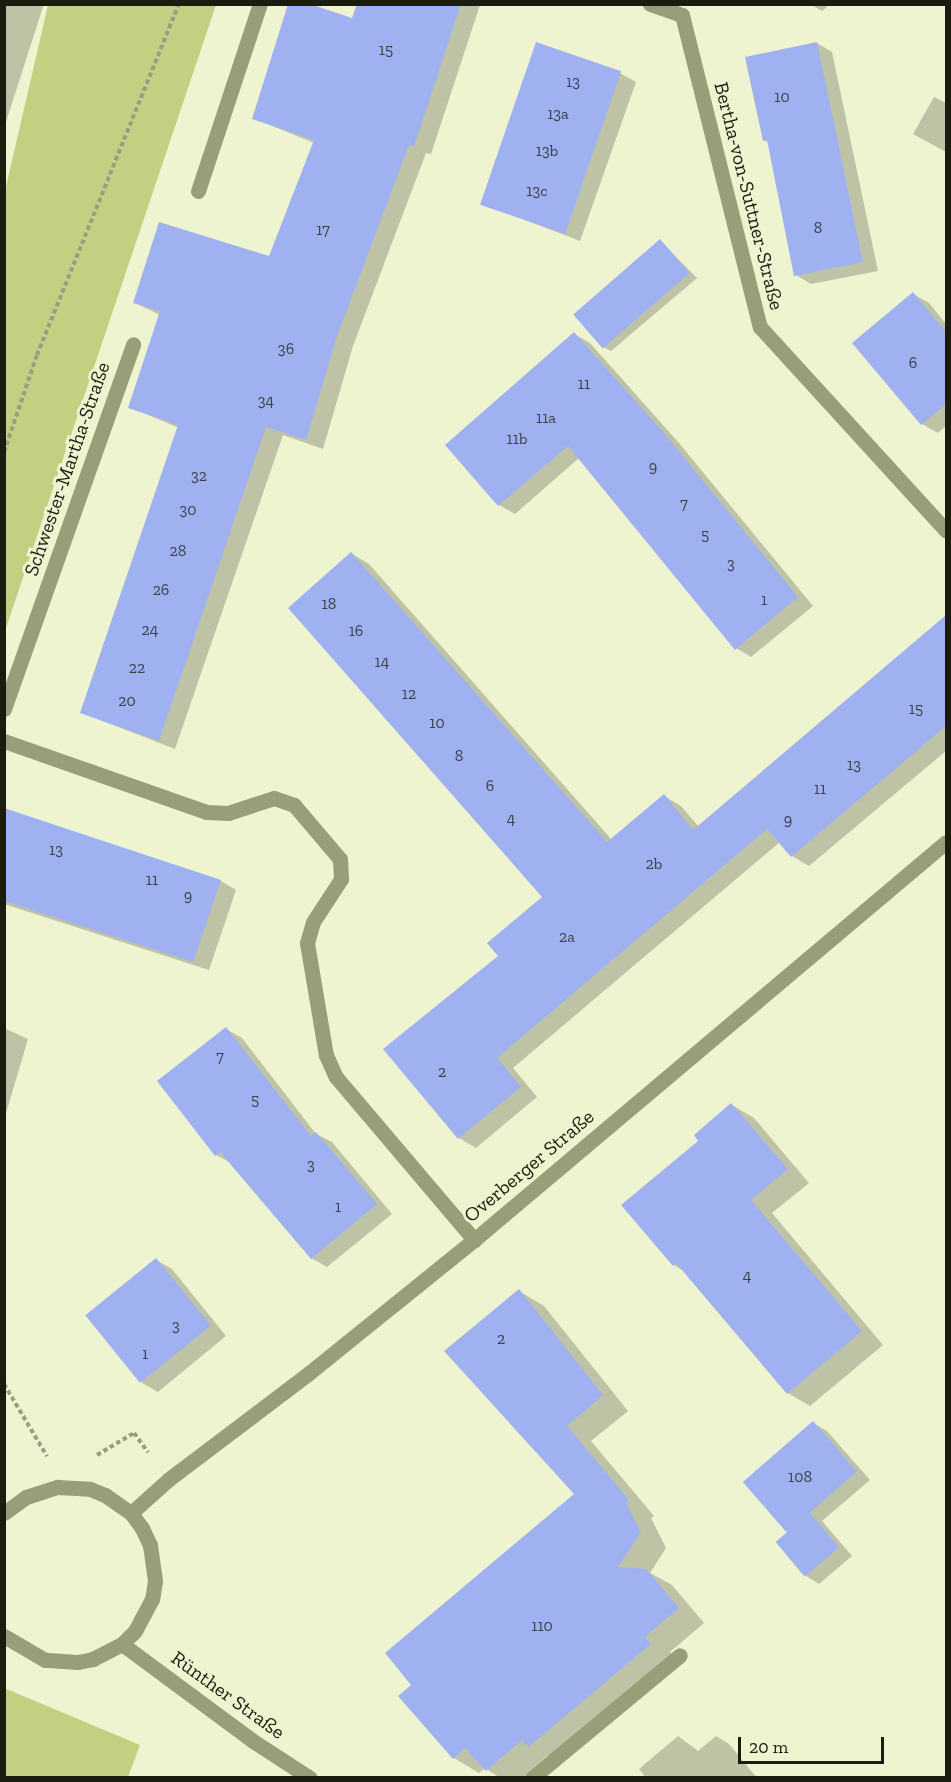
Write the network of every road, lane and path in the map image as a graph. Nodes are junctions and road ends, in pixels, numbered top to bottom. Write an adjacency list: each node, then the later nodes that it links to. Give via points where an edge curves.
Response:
1 (179, 4): 6 (path, via 37,355)
2 (260, 4): 4 (street)
3 (651, 4): 7 (street, Bertha-von-Suttner-Straße, via 682,15 760,327)
4 (198, 191)
5 (133, 344): 8 (street, Schwester-Martha-Straße)
6 (4, 452)
7 (946, 531)
8 (4, 709)
9 (4, 741): 11 (street, via 207,812 228,813 274,798 294,805 340,859 341,879 313,922 307,943 326,1055 336,1077)
10 (946, 842): 11 (street, Overberger Straße)
11 (474, 1240): 15 (street, Overberger Straße)
12 (4, 1384): 13 (path)
13 (48, 1458)
14 (4, 1513): 15 (street, via 41,1491 73,1487 105,1495)
15 (131, 1513): 17 (street, via 150,1545 155,1581 145,1616)
16 (4, 1636): 17 (street, via 30,1654 61,1662 93,1659)
17 (122, 1644): 19 (street, Rünther Straße)
18 (680, 1655): 20 (street)
19 (310, 1778)
20 (532, 1778)

